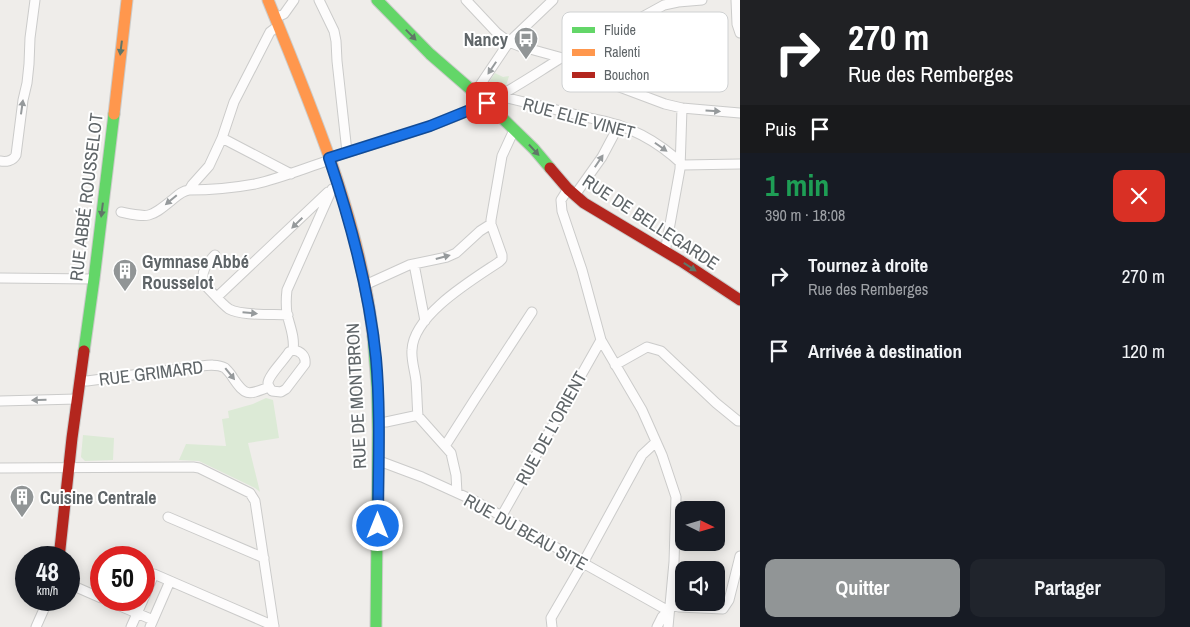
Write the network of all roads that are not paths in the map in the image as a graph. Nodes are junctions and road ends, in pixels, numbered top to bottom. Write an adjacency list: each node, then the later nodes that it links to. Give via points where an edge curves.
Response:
1 (35, 0): 27 (street, one-way to 1, via 12,160 16,155)
2 (127, 0): 40 (street, RUE ABBÉ ROUSSELOT, one-way to 40)
3 (268, 0): 12 (street, RUE DE MONTBRON)
4 (294, 0): 12 (street)
5 (319, 0): 25 (street, via 336,41)
6 (377, 0): 17 (street, RUE DE BELLEGARDE, one-way to 17)
7 (466, 0): 14 (street)
8 (553, 0): 14 (street)
9 (702, 0): 11 (street, via 664,5)
10 (736, 0): 13 (street)
11 (651, 12)
12 (277, 22): 24 (street, via 234,102); 26 (street, RUE DE MONTBRON)
13 (740, 32)
14 (509, 42): 15 (street); 17 (street, one-way to 17)
15 (561, 58): 18 (street)
16 (633, 92): 20 (street)
17 (474, 94): 19 (street, RUE DE BELLEGARDE)
18 (499, 96): 19 (street); 22 (street, RUE ELIE VINET)
19 (487, 103): 23 (street, RUE DE BELLEGARDE); 25 (street, via 430,126)
20 (682, 108): 21 (street, one-way to 21); 28 (street)
21 (740, 113)
22 (619, 125): 28 (street, RUE ELIE VINET, one-way to 28, via 643,135); 33 (street, one-way to 22, via 602,157)
23 (514, 130): 33 (street, RUE DE BELLEGARDE, one-way to 33); 35 (street, via 502,156)
24 (222, 138): 30 (street); 32 (street, via 209,166)
25 (347, 152): 26 (street)
26 (330, 159): 30 (street); 31 (street, RUE DE MONTBRON)
27 (0, 161)
28 (680, 163): 29 (street, via 686,166); 36 (street)
29 (740, 164)
30 (291, 174): 32 (street, via 235,187)
31 (335, 186): 41 (street, RUE DE MONTBRON, via 355,242); 42 (street, one-way to 42); 45 (street, via 287,290)
32 (189, 190): 34 (street, one-way to 34, via 146,216)
33 (571, 192): 36 (street, RUE DE BELLEGARDE); 47 (street, via 561,200 562,211)
34 (121, 212)
35 (491, 224): 38 (street, one-way to 35, via 456,253); 46 (street, via 502,258 454,293)
36 (665, 252): 43 (street, RUE DE BELLEGARDE, one-way to 43)
37 (215, 255): 42 (street, via 208,262 202,279)
38 (414, 264): 41 (street); 46 (street)
39 (0, 278): 40 (street)
40 (94, 280): 50 (street, RUE ABBÉ ROUSSELOT)
41 (365, 285): 56 (street, RUE DE MONTBRON, via 376,358)
42 (217, 297): 45 (street, one-way to 45, via 235,311)
43 (740, 300)
44 (532, 312): 58 (street)
45 (288, 315): 48 (street, via 294,338)
46 (425, 321): 54 (street, via 414,337 412,351)
47 (601, 340): 49 (street); 63 (street, RUE DE L'ORIENT)
48 (293, 350): 51 (street, via 270,377); 51 (street, RUE GRIMARD, via 302,354 305,364 286,389 276,392)
49 (615, 365): 55 (street, via 647,347 661,351); 57 (street, via 642,410)
50 (80, 380): 51 (street, RUE GRIMARD, one-way to 51, via 215,365 229,372 244,392 252,393); 52 (street, RUE ABBÉ ROUSSELOT)
51 (269, 387)
52 (77, 399): 53 (street, one-way to 53); 61 (street, RUE ABBÉ ROUSSELOT)
53 (0, 401)
54 (418, 416): 56 (street); 58 (street)
55 (740, 421)
56 (378, 422): 59 (street, RUE DE MONTBRON)
57 (656, 442): 68 (street, via 642,455); 71 (street, via 676,497)
58 (445, 446): 62 (street, via 451,453)
59 (378, 462): 62 (street, RUE DU BEAU SITE); 79 (street, RUE DE MONTBRON)
60 (0, 468): 61 (street)
61 (69, 468): 65 (street, RUE ABBÉ ROUSSELOT); 67 (street, via 199,468 253,496)
62 (457, 493): 63 (street, RUE DU BEAU SITE)
63 (502, 516): 68 (street, RUE DU BEAU SITE)
64 (168, 517): 67 (street)
65 (60, 546)
66 (740, 556): 71 (street, RUE DU BEAU SITE, via 729,600 723,610)
67 (264, 558): 78 (street)
68 (583, 564): 71 (street, RUE DU BEAU SITE, via 665,609); 80 (street, via 551,618)
69 (155, 574): 70 (street)
70 (170, 581): 75 (street); 78 (street)
71 (670, 608): 81 (street); 82 (street)
72 (43, 611): 76 (street)
73 (132, 611): 74 (street)
74 (137, 613): 75 (street); 77 (street)
75 (151, 623)
76 (36, 627)
77 (131, 627)
78 (274, 627)
79 (376, 627)
80 (552, 627)
81 (658, 627)
82 (668, 627)

